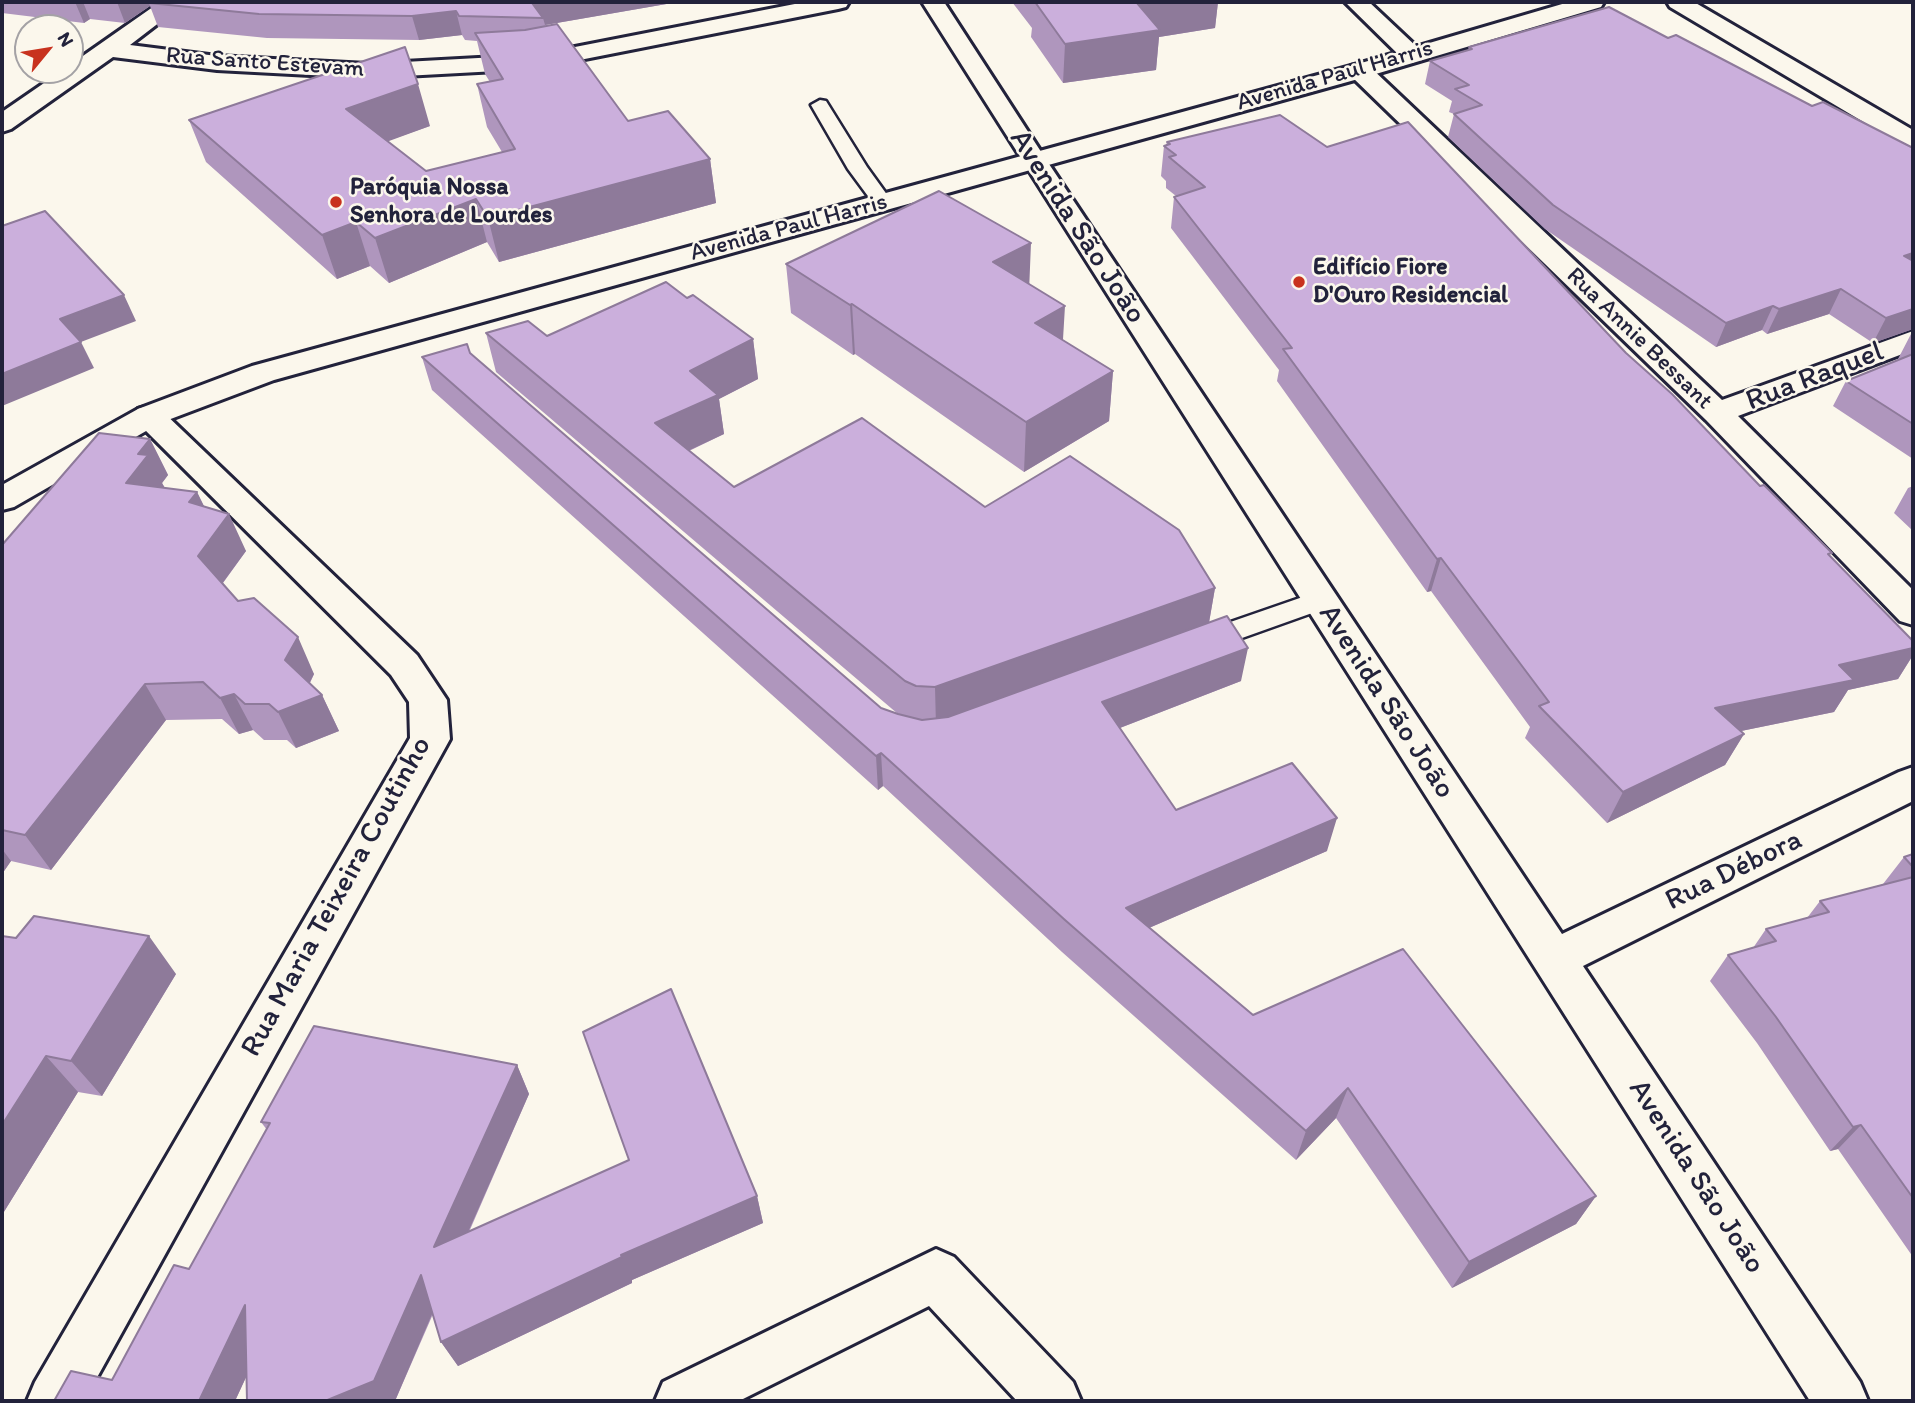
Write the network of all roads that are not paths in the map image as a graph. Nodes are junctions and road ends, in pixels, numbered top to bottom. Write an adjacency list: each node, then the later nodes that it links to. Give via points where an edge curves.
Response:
1 (175, 2): 7 (street)
2 (838, 2): 7 (street, Rua Santo Estevam, via 534,62 367,71 217,63)
3 (933, 2): 13 (street, Avenida São João)
4 (1356, 2): 8 (street)
5 (1593, 2): 8 (street, Avenida Paul Harris)
6 (1678, 2): 12 (street)
7 (107, 49): 11 (street)
8 (1411, 54): 9 (street, Avenida Paul Harris)
9 (1360, 71): 13 (street, Avenida Paul Harris); 16 (street, Rua Annie Bessant)
10 (820, 106): 14 (lane)
11 (2, 124)
12 (1913, 141)
13 (1034, 161): 14 (street, Avenida Paul Harris); 19 (street, Avenida São João)
14 (883, 203): 17 (street, Avenida Paul Harris, via 263,373)
15 (1913, 340): 16 (street, Rua Raquel)
16 (1717, 414): 20 (street, Rua Annie Bessant)
17 (149, 416): 18 (street, Avenida Paul Harris); 24 (street, Rua Maria Teixeira Coutinho, via 404,665 428,700 430,738)
18 (2, 499)
19 (1320, 600): 21 (lane); 23 (street, Avenida São João)
20 (1913, 612)
21 (1180, 651)
22 (1913, 783): 23 (street, Rua Débora)
23 (1555, 960): 27 (street, Avenida São João)
24 (54, 1401)
25 (682, 1401): 26 (street, via 936,1275)
26 (1054, 1401)
27 (1841, 1401)

